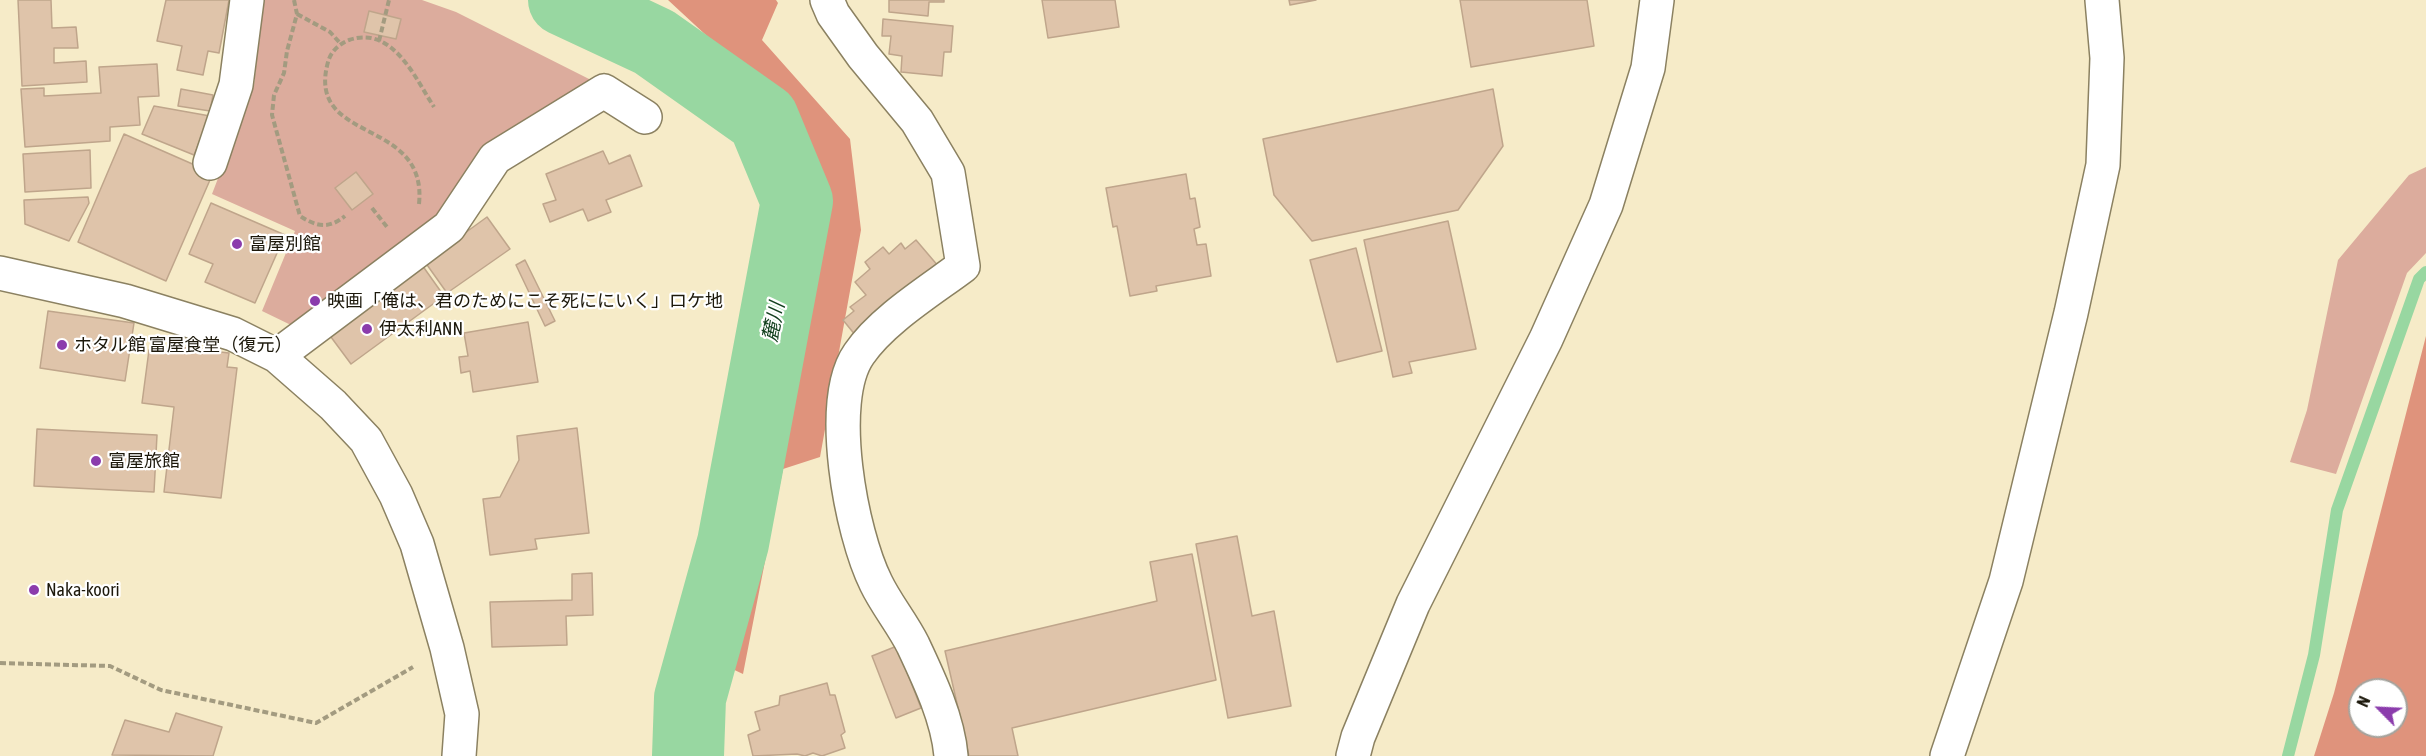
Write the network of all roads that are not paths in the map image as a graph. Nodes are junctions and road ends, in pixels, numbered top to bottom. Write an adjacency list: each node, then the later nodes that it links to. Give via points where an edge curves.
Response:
1 (247, 0): 6 (street, via 236,85)
2 (828, 0): 10 (street, via 833,14 863,56 917,121 948,173 954,208 963,266 884,327 859,354 843,401 848,478 858,540 876,583 913,645 949,734)
3 (1657, 0): 11 (street, via 1648,68 1606,205 1546,339 1413,604)
4 (2102, 0): 12 (street, via 2107,58 2103,165 2006,581)
5 (645, 117): 8 (street, via 603,91 495,158 449,227)
6 (210, 163)
7 (0, 273): 8 (street, via 125,301 233,334)
8 (277, 356): 9 (street, via 366,440 396,495 417,544 447,648 462,714)
9 (459, 756)
10 (951, 756)
11 (1353, 756)
12 (1947, 756)

